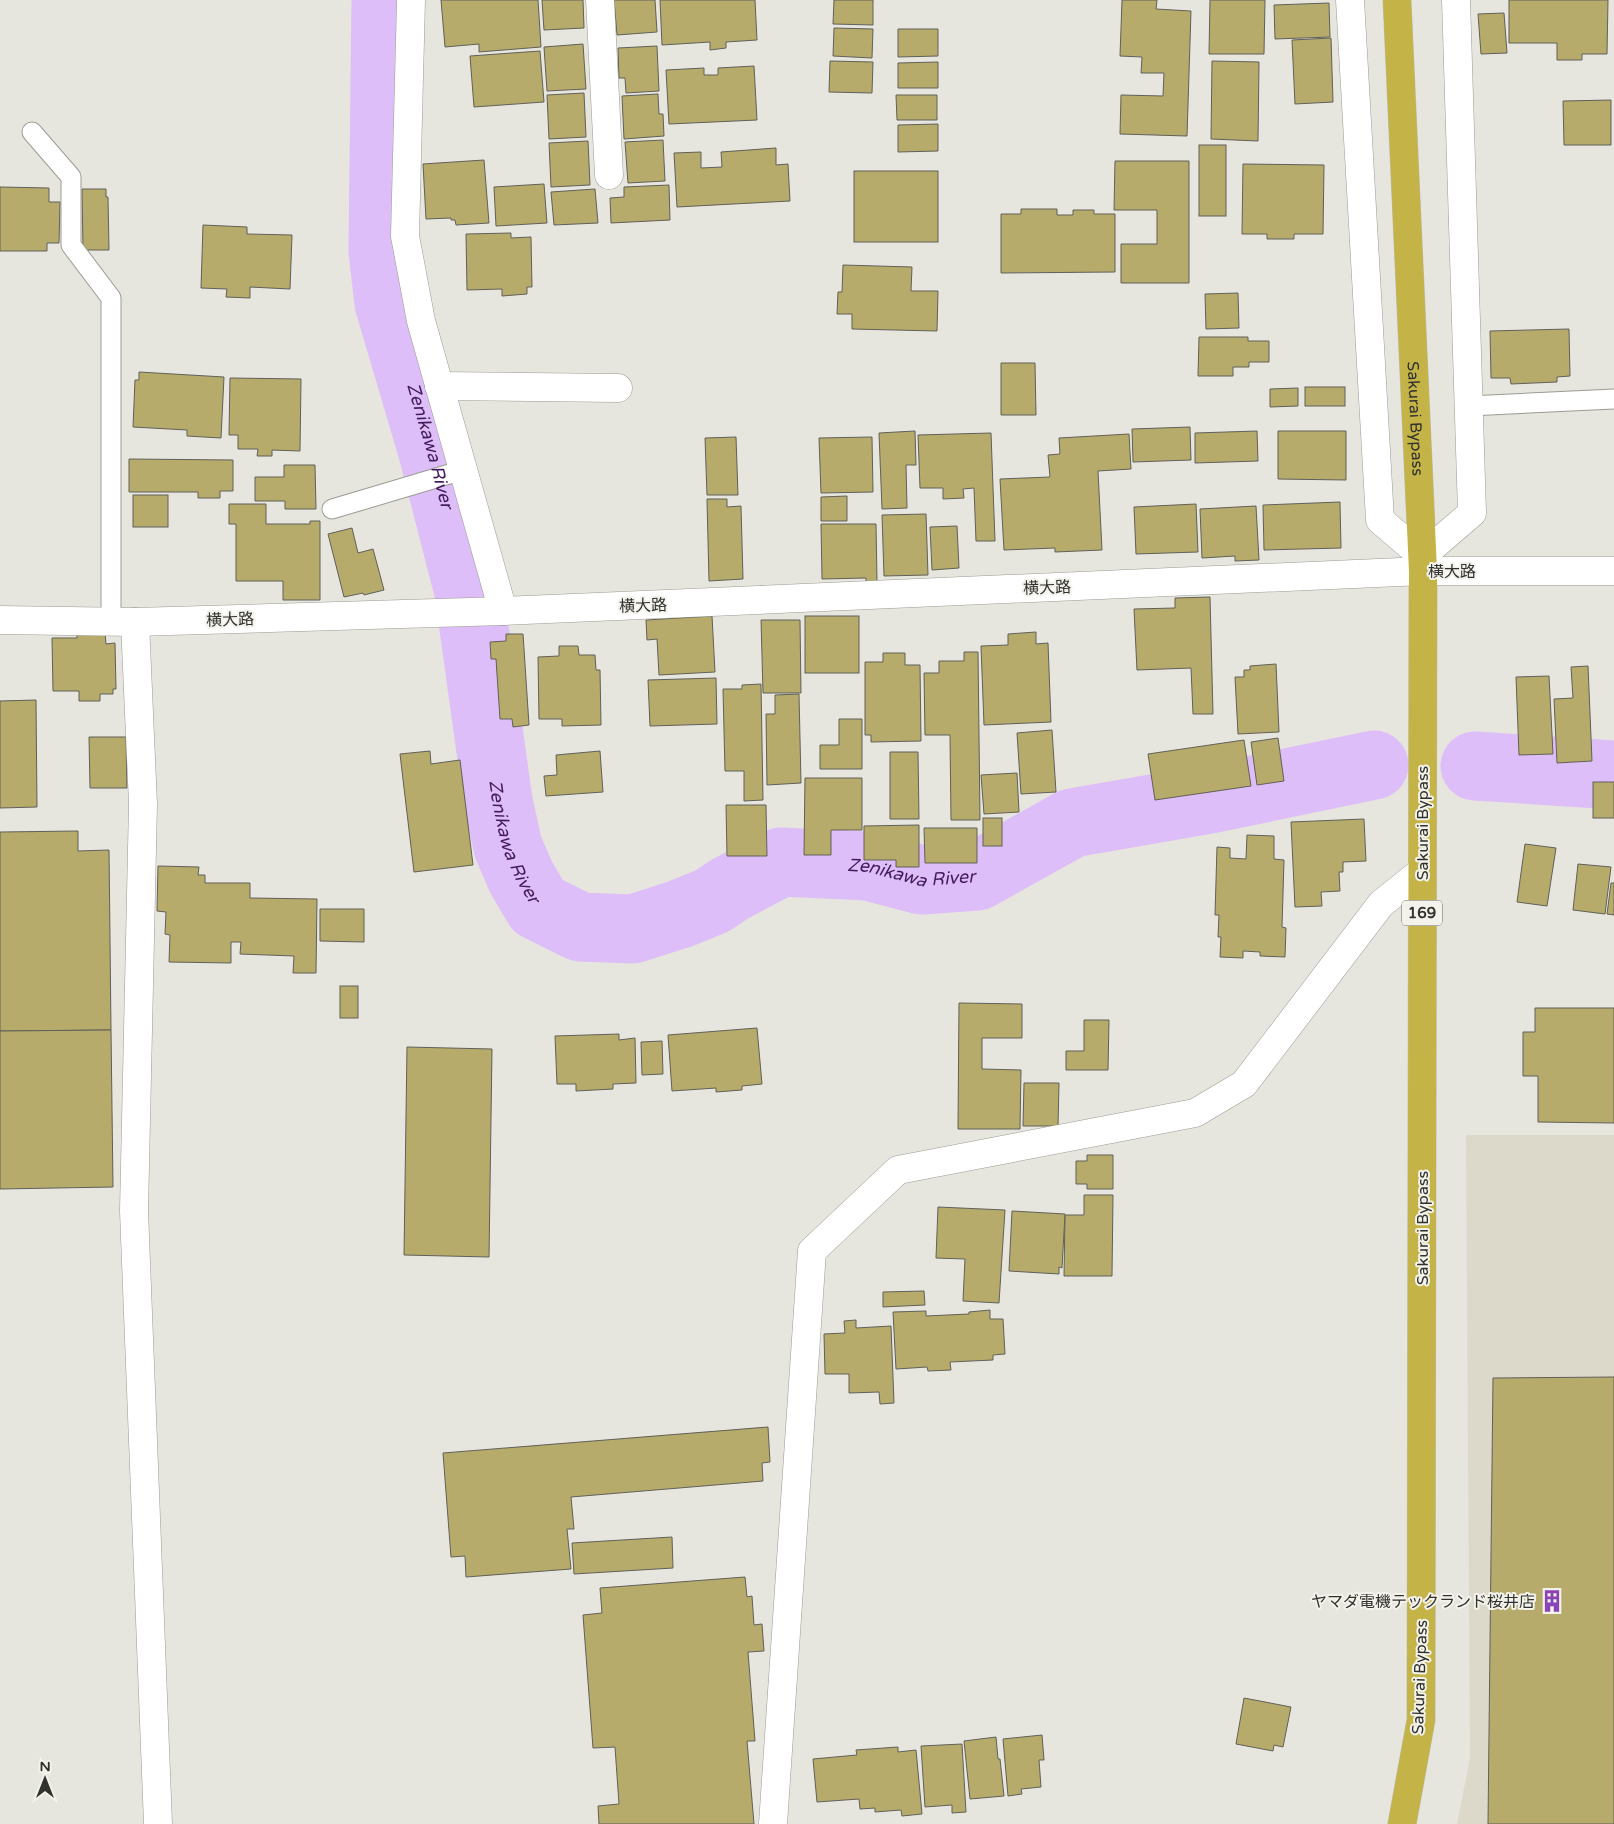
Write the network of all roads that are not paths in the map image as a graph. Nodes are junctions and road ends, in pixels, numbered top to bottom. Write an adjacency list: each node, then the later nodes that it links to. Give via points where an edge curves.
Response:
1 (411, 0): 8 (street, via 405,236 421,321)
2 (600, 0): 7 (street)
3 (1350, 0): 14 (street, via 1380,520)
4 (1397, 0): 14 (highway, Sakurai Bypass / 169)
5 (1456, 0): 11 (street)
6 (32, 132): 18 (lane, via 71,177 71,245 111,298)
7 (609, 175)
8 (439, 386): 9 (street); 12 (street)
9 (618, 388)
10 (1614, 399): 11 (lane)
11 (1469, 406): 14 (street, via 1472,513)
12 (456, 472): 13 (lane); 16 (street)
13 (332, 509)
14 (1422, 563): 15 (street, 横大路); 16 (street, 横大路); 19 (highway, Sakurai Bypass / 169)
15 (1614, 571)
16 (481, 611): 18 (street, 横大路)
17 (0, 620): 18 (street, 横大路)
18 (123, 622): 20 (street, via 143,804 134,1210)
19 (1422, 871): 21 (street, via 1381,904 1244,1084 1195,1113 898,1170 812,1252); 22 (highway, Sakurai Bypass / 169, via 1421,1720)
20 (158, 1824)
21 (773, 1824)
22 (1402, 1824)

